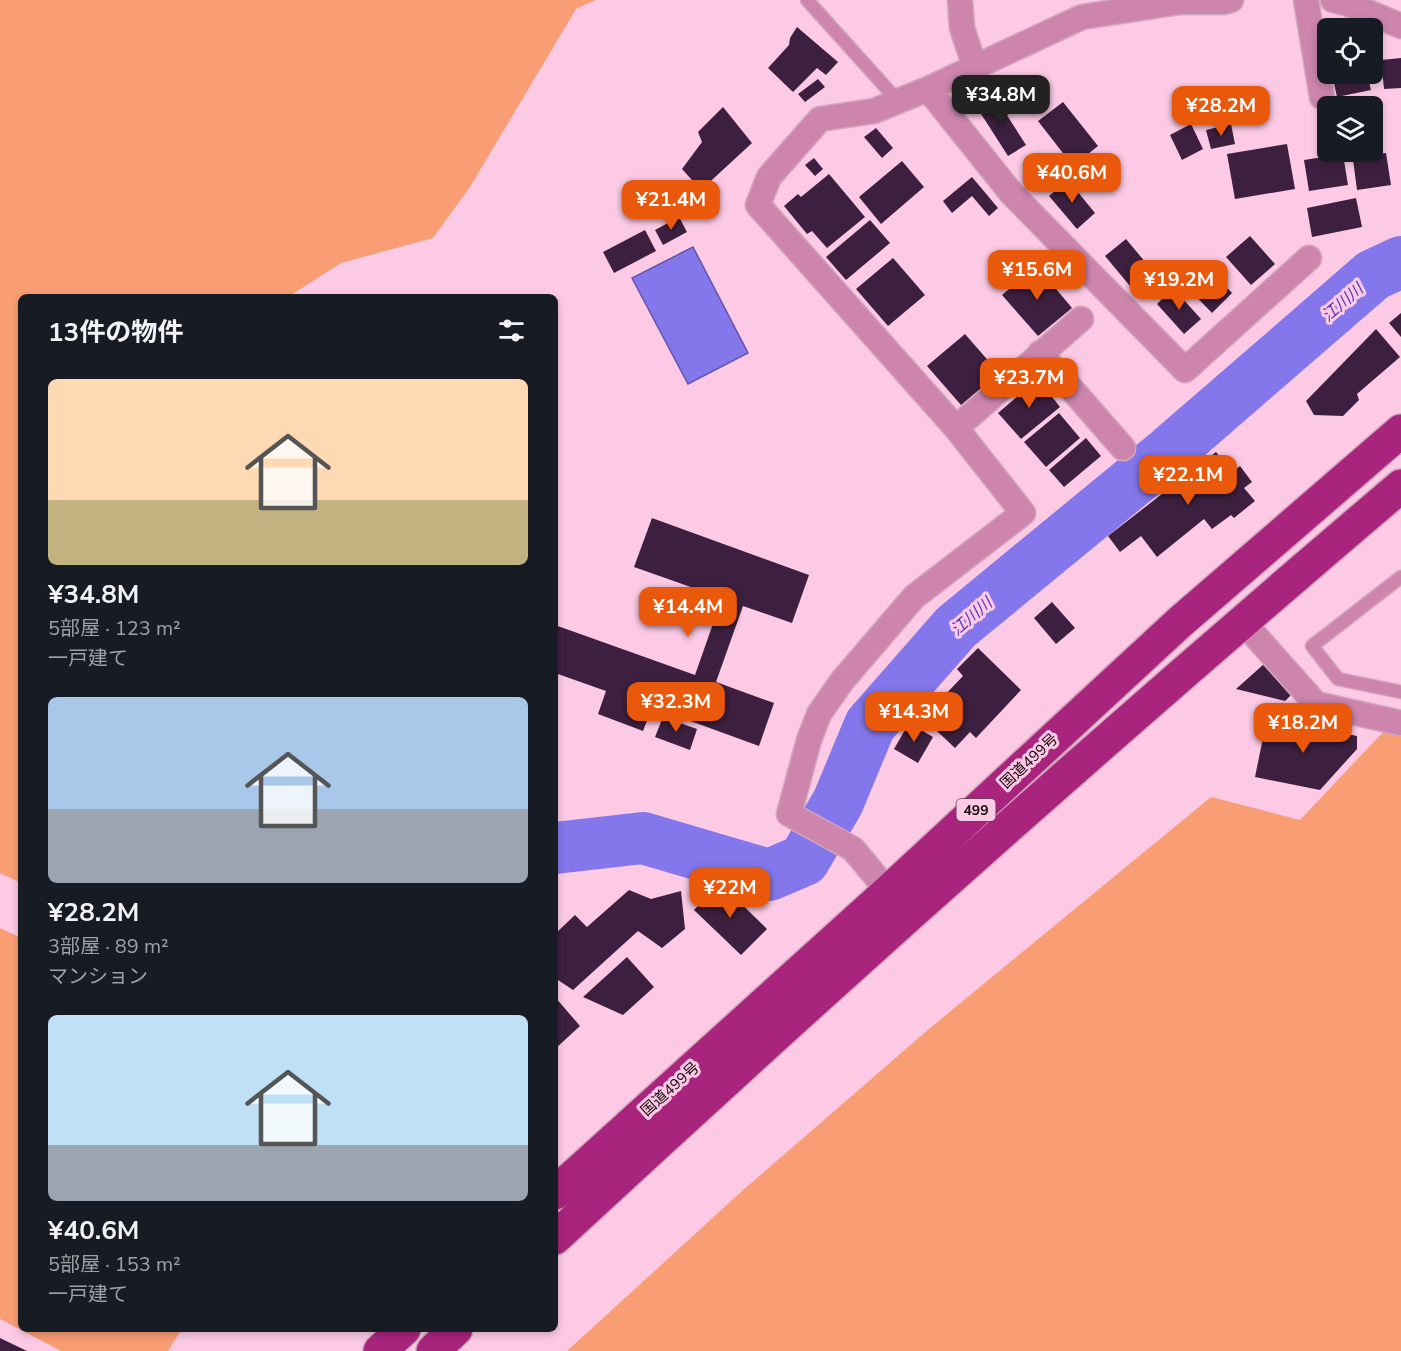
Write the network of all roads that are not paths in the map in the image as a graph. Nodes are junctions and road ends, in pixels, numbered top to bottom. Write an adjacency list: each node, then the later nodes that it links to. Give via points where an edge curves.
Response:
1 (807, 0): 11 (lane)
2 (960, 0): 8 (street, via 962,28)
3 (1231, 0): 5 (street)
4 (1306, 0): 10 (street)
5 (1180, 1): 8 (street, via 1082,17)
6 (1342, 1): 7 (street)
7 (1401, 26)
8 (975, 67): 9 (street)
9 (928, 89): 11 (street); 12 (street, via 1012,194 1185,370)
10 (1322, 96)
11 (899, 102): 15 (street, via 874,111 820,119 769,177 758,205)
12 (1309, 258)
13 (1082, 319): 14 (street)
14 (1041, 353): 15 (street); 17 (street)
15 (956, 428): 23 (street, via 1023,513 914,597 842,681 819,714 789,814 853,849)
16 (1401, 431): 23 (highway, 国道499号 / 499, via 1180,622)
17 (1123, 448)
18 (1401, 486): 20 (highway, 499)
19 (1401, 577): 21 (lane, via 1312,646 1338,679)
20 (1242, 621): 22 (street, via 1316,704); 24 (highway, 499)
21 (1401, 692)
22 (1401, 723)
23 (889, 891): 24 (street); 25 (highway, 国道499号 / 499)
24 (908, 916): 26 (highway, 499)
25 (558, 1189)
26 (558, 1235)
27 (401, 1332): 29 (highway)
28 (453, 1332): 30 (highway)
29 (380, 1351)
30 (433, 1351)

